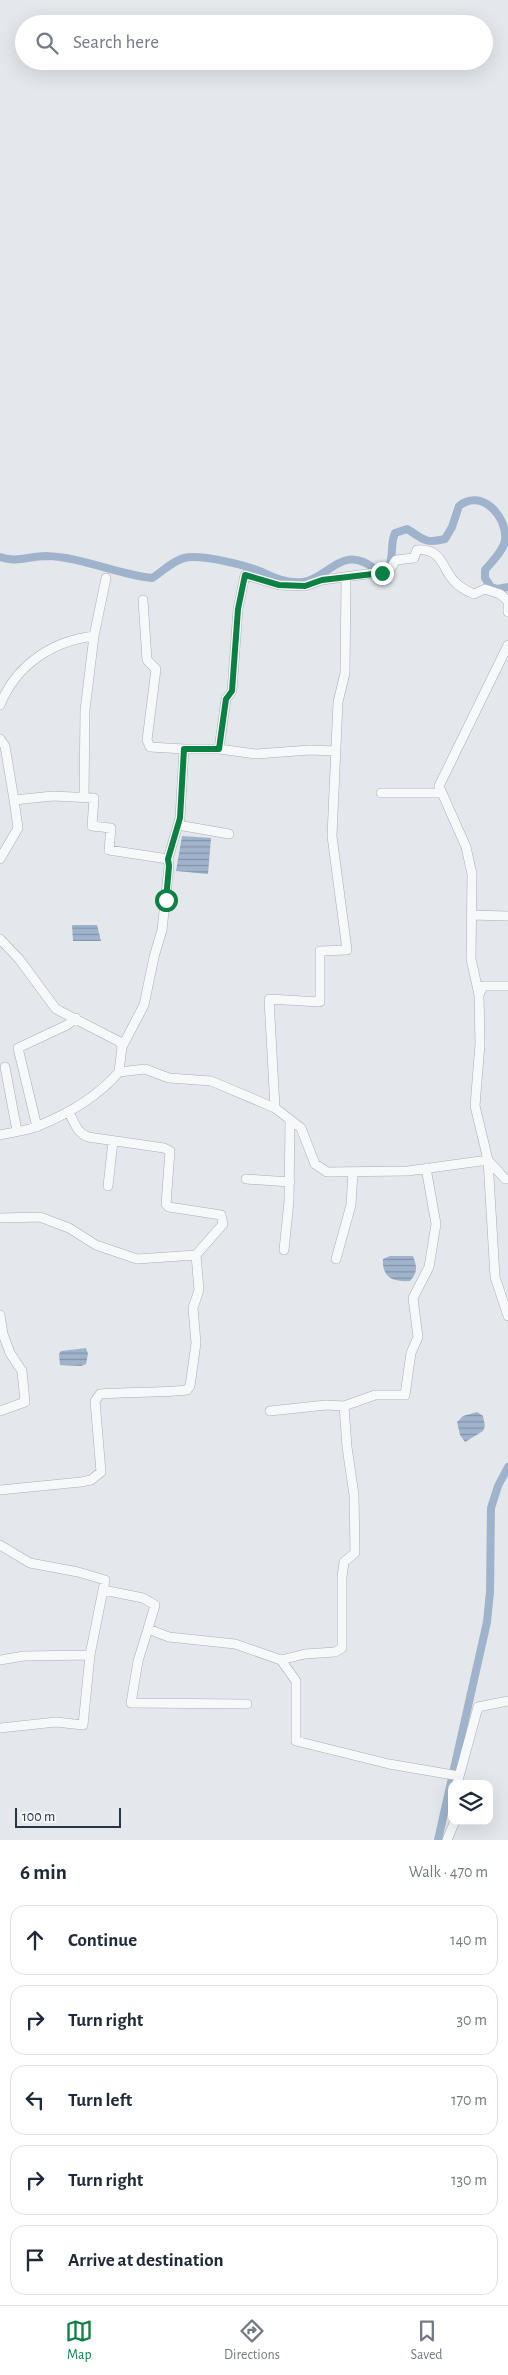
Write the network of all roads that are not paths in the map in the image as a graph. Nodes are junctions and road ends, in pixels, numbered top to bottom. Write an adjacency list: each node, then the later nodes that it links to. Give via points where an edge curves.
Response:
1 (106, 578): 5 (street)
2 (346, 578): 4 (street, via 389,571 396,560 414,558 417,550 423,550 445,563 452,579 465,590 474,594 485,589 500,594 508,602); 10 (street, via 295,586 273,584 245,575 238,609 232,691 226,699); 11 (street, via 345,673 338,702)
3 (143, 600): 9 (street, via 147,660 156,670 147,740 150,747)
4 (508, 612)
5 (94, 636): 7 (street, via 72,639 34,658 16,678); 14 (street, via 85,710)
6 (508, 645): 13 (street, via 439,786)
7 (0, 705)
8 (0, 739): 15 (street, via 5,746)
9 (184, 749): 10 (street); 16 (street)
10 (219, 749): 11 (street, via 256,754)
11 (335, 751): 29 (street, via 332,836 347,950 320,951 320,1002 268,999)
12 (382, 793): 13 (street)
13 (442, 793): 20 (street, via 466,847 472,874)
14 (84, 797): 15 (street); 19 (street, via 94,798 92,826 111,828 109,850)
15 (14, 800): 18 (street, via 18,828)
16 (178, 825): 17 (street); 19 (street)
17 (229, 834)
18 (0, 859)
19 (168, 859): 26 (street, via 162,930 144,1004)
20 (471, 916): 21 (street); 24 (street, via 470,959)
21 (508, 916)
22 (0, 939): 25 (street, via 56,1009)
23 (508, 986): 24 (street, via 483,986)
24 (479, 995): 36 (street, via 480,1044 475,1106)
25 (76, 1018): 26 (street, via 115,1038); 32 (street, via 67,1026 18,1048)
26 (122, 1048): 28 (street)
27 (5, 1067): 33 (street)
28 (119, 1072): 29 (street, via 145,1069 169,1078 211,1081); 30 (street, via 107,1086)
29 (274, 1108): 31 (street)
30 (69, 1112): 32 (street); 35 (street, via 82,1135)
31 (290, 1120): 38 (street, via 301,1128 315,1164 327,1172); 41 (street)
32 (37, 1127): 33 (street)
33 (17, 1131): 34 (street)
34 (0, 1135)
35 (113, 1141): 42 (street); 45 (street, via 170,1151 166,1204 221,1215 223,1224)
36 (488, 1160): 37 (street); 39 (street); 48 (street, via 494,1276)
37 (426, 1168): 38 (street); 49 (street, via 436,1224 429,1267 413,1298 418,1337 411,1353 405,1395 375,1395)
38 (353, 1172): 46 (street, via 351,1204)
39 (508, 1178)
40 (246, 1179): 41 (street)
41 (290, 1182): 44 (street)
42 (108, 1186)
43 (0, 1218): 45 (street, via 40,1217 69,1228 96,1245 137,1259)
44 (284, 1250)
45 (196, 1255): 52 (street, via 199,1290 193,1308 196,1343 187,1390 100,1394 95,1401 101,1472 91,1480 81,1482)
46 (336, 1259)
47 (0, 1314): 50 (street, via 10,1353 22,1371 25,1402)
48 (508, 1316)
49 (344, 1406): 51 (street); 58 (street, via 354,1495 355,1553 344,1562 342,1648 335,1652)
50 (0, 1411)
51 (270, 1411)
52 (0, 1490)
53 (0, 1545): 54 (street, via 30,1563 105,1580)
54 (103, 1590): 55 (street, via 143,1598 154,1605); 56 (street)
55 (148, 1629): 58 (street, via 169,1637 235,1644); 60 (street, via 138,1661 131,1703)
56 (90, 1655): 57 (street, via 24,1656); 61 (street, via 83,1725 56,1722)
57 (0, 1660)
58 (282, 1660): 62 (street, via 296,1681 296,1741)
59 (508, 1701): 62 (street, via 478,1707)
60 (247, 1704)
61 (0, 1728)
62 (458, 1780)
63 (455, 1825): 64 (street)
64 (447, 1840)

